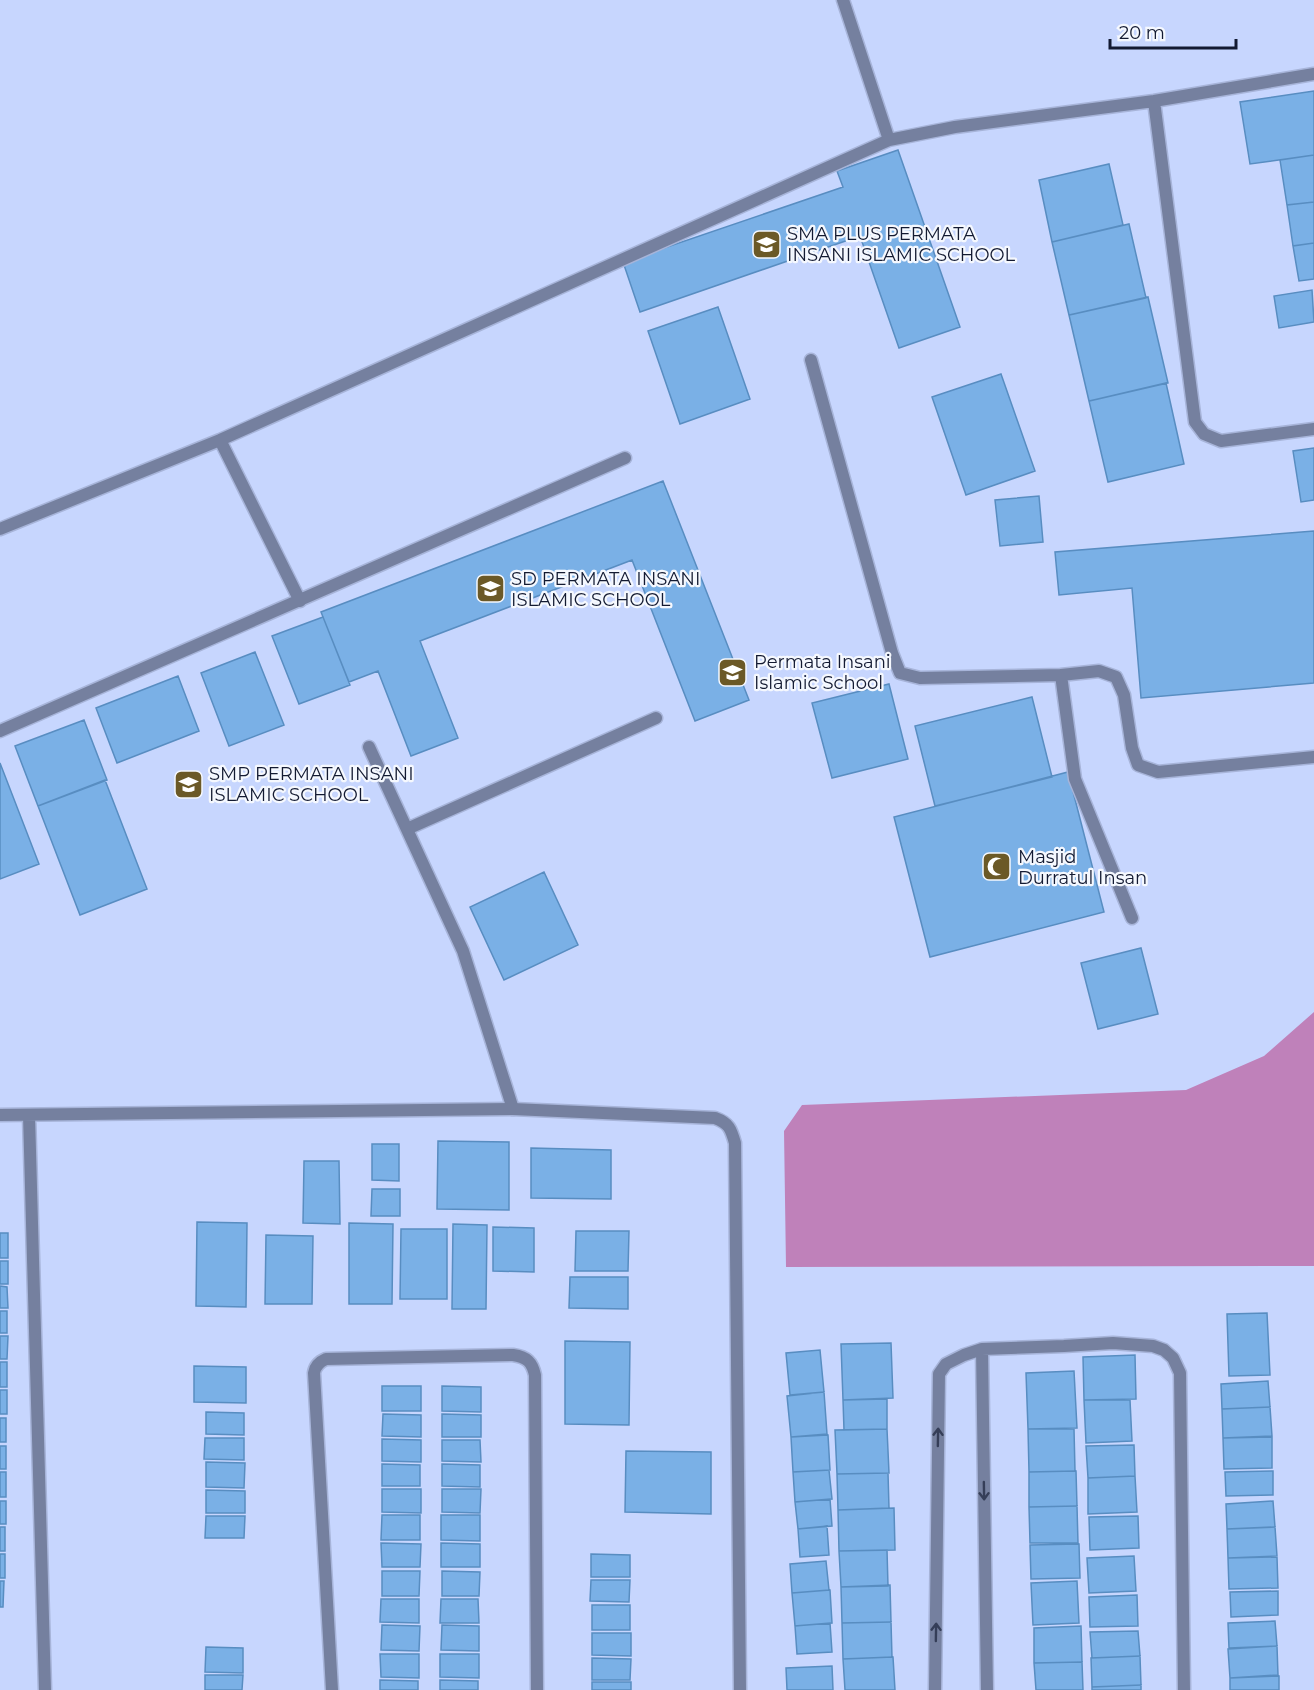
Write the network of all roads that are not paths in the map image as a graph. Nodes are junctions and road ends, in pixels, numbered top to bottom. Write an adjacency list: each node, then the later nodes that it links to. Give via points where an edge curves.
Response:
1 (843, 0): 4 (street)
2 (1314, 74): 3 (street)
3 (1154, 101): 4 (street, via 955,127); 6 (street, via 1195,422 1204,434 1221,441)
4 (889, 140): 7 (street)
5 (811, 360): 11 (street, via 900,673 920,678)
6 (1314, 429)
7 (220, 440): 9 (street); 10 (street)
8 (625, 458): 10 (street)
9 (0, 529)
10 (300, 601): 13 (street)
11 (1061, 675): 15 (street, via 1099,671 1116,677 1124,695 1138,765 1158,772); 17 (street, via 1075,779)
12 (656, 718): 16 (street)
13 (0, 731)
14 (369, 747): 16 (street)
15 (1314, 757)
16 (407, 829): 18 (street, via 463,951)
17 (1132, 918)
18 (513, 1109): 20 (street); 25 (street, via 714,1118 731,1131 735,1143)
19 (0, 1115): 20 (street)
20 (29, 1115): 22 (street)
21 (982, 1348): 26 (street, one-way to 21, via 939,1374 946,1364); 27 (street, one-way to 27); 28 (street, via 1113,1343 1153,1346 1173,1358 1180,1373)
22 (45, 1690)
23 (332, 1690): 24 (street, via 315,1368 326,1359 513,1355 531,1363 535,1376)
24 (537, 1690)
25 (740, 1690)
26 (935, 1690)
27 (987, 1690)
28 (1184, 1690)

